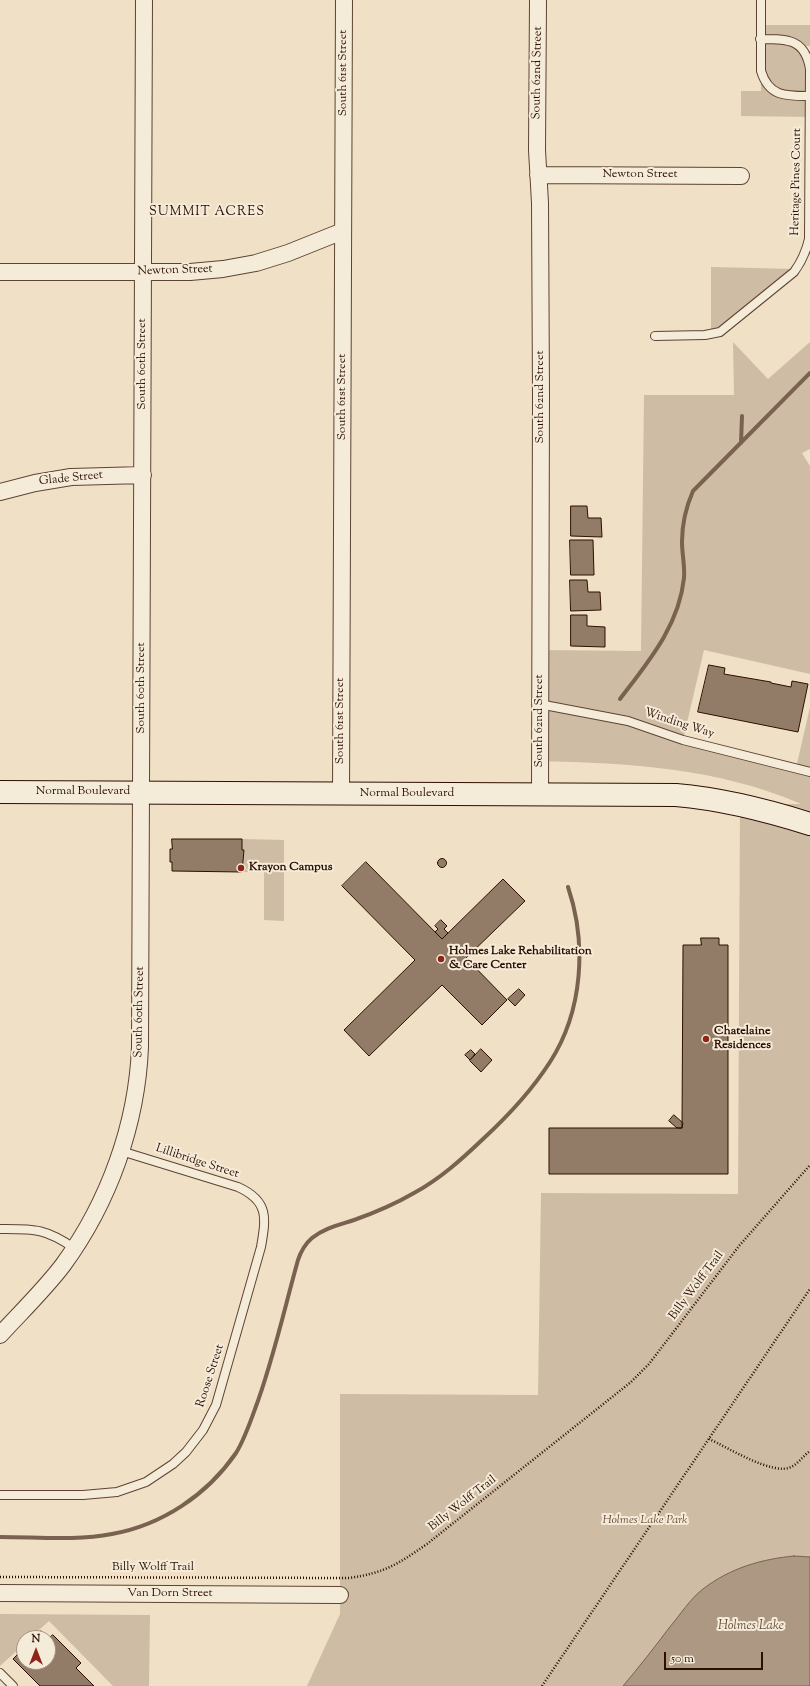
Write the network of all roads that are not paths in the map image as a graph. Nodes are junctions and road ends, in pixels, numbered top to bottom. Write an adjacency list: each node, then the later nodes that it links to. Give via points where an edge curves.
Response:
1 (144, 0): 11 (street, South 60th Street)
2 (344, 0): 9 (street, South 61st Street)
3 (538, 0): 7 (street, South 62nd Street)
4 (761, 0): 5 (lane)
5 (760, 39): 6 (lane, via 761,71 768,86 782,95); 6 (lane, Heritage Pines Court, via 792,41 804,52 810,69)
6 (810, 96): 12 (lane, Heritage Pines Court, via 809,239 801,262 794,272 720,332 704,335)
7 (538, 175): 8 (street, Newton Street); 15 (street, South 62nd Street, via 541,394)
8 (741, 176)
9 (343, 231): 11 (street, Newton Street, via 256,263 190,272); 19 (street, South 61st Street)
10 (0, 272): 11 (street, Newton Street)
11 (143, 272): 13 (street, South 60th Street)
12 (655, 336)
13 (143, 475): 14 (street, Glade Street, via 71,477); 18 (street, South 60th Street)
14 (0, 492)
15 (540, 704): 16 (lane, Winding Way, via 628,720 683,740); 20 (street, South 62nd Street)
16 (810, 772)
17 (0, 792): 18 (main road, Normal Boulevard)
18 (141, 792): 19 (main road, Normal Boulevard); 22 (street, South 60th Street, via 139,1063 132,1110)
19 (341, 794): 20 (main road, Normal Boulevard)
20 (540, 794): 21 (main road, Normal Boulevard, via 694,796 736,803)
21 (810, 824)
22 (121, 1151): 23 (lane, Lillibridge Street, via 238,1187 249,1192); 25 (street, South 60th Street, via 100,1202)
23 (260, 1203): 27 (lane, Roose Street, via 265,1216 262,1247 216,1405 196,1441 160,1474 123,1491 82,1495)
24 (0, 1229): 25 (lane, via 44,1231 57,1236)
25 (74, 1248): 26 (street, South 60th Street, via 49,1281)
26 (0, 1335)
27 (0, 1495)
28 (0, 1592): 29 (street, Van Dorn Street)
29 (340, 1595)
30 (0, 1673): 31 (lane)
31 (13, 1686)

